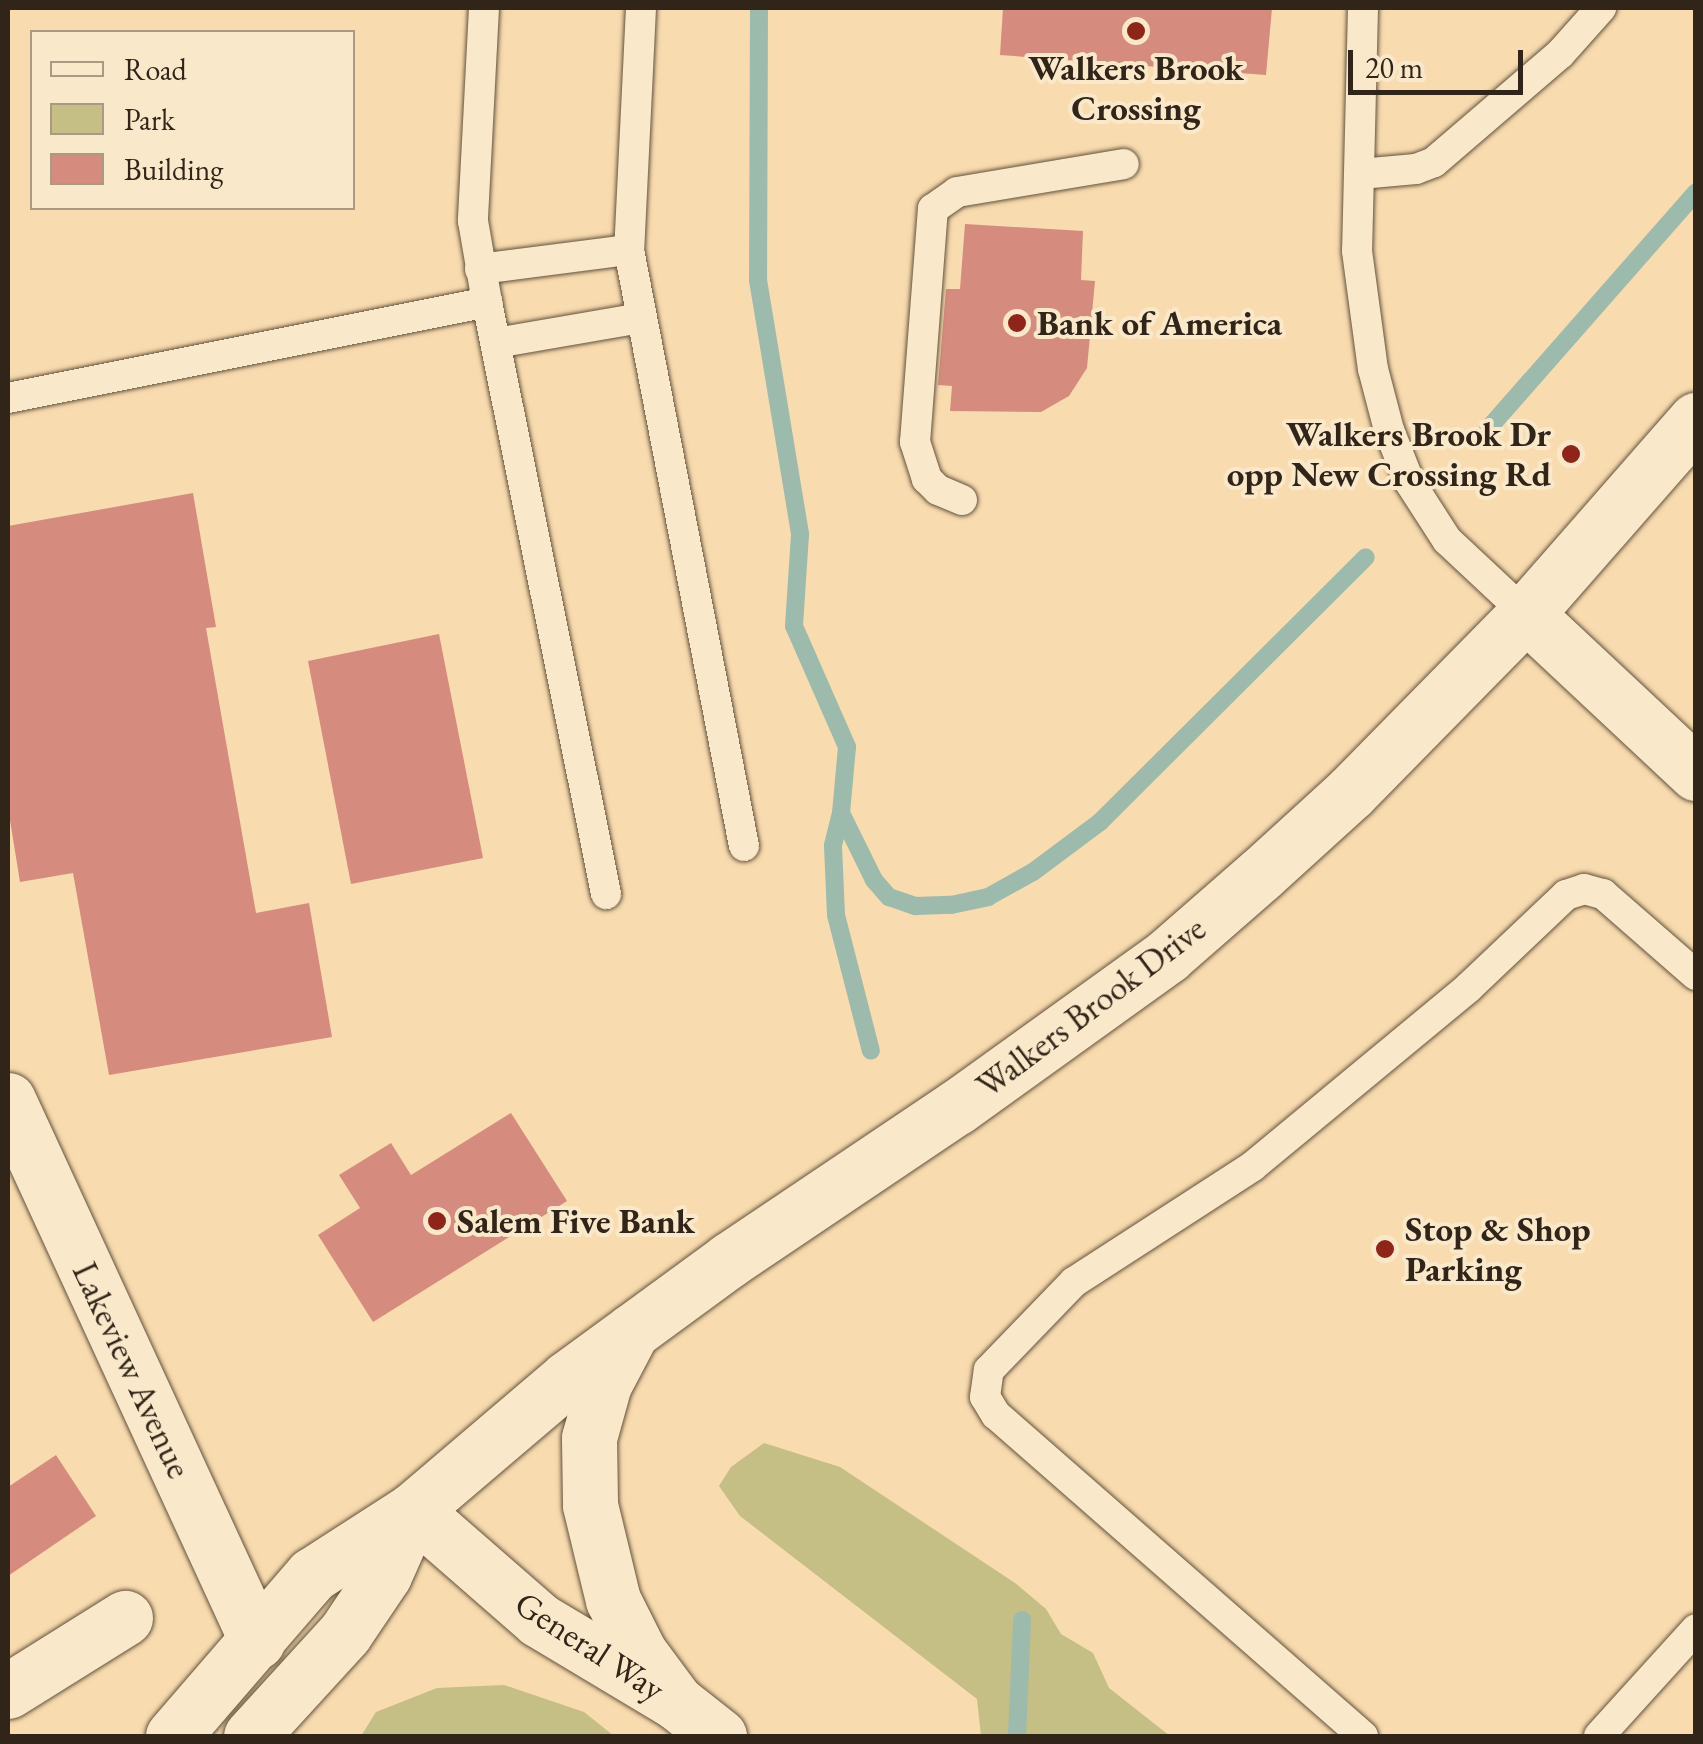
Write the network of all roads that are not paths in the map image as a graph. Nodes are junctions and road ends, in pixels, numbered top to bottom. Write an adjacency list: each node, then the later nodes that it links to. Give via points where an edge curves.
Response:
1 (484, 8): 8 (lane, via 472,222)
2 (640, 8): 7 (lane)
3 (1363, 8): 6 (lane)
4 (1600, 8): 6 (lane, via 1560,54 1434,162 1416,170)
5 (1124, 164): 14 (lane, via 957,192 933,209 916,452 932,486)
6 (1360, 174): 15 (lane, via 1357,251 1373,369 1389,430 1409,480 1447,540)
7 (629, 250): 8 (lane); 10 (lane)
8 (480, 269): 9 (lane)
9 (487, 302): 11 (lane); 12 (lane)
10 (641, 318): 11 (lane); 17 (lane)
11 (496, 343): 18 (lane)
12 (8, 398)
13 (1696, 420): 15 (street, Walkers Brook Drive)
14 (962, 500)
15 (1526, 614): 16 (street); 21 (street, Walkers Brook Drive, via 1351,792 1166,956)
16 (1696, 773)
17 (744, 846)
18 (606, 894)
19 (1696, 974): 31 (lane, via 1603,894 1584,889 1566,895 1468,988 1253,1166 1074,1282 989,1370 985,1397 996,1415)
20 (8, 1100): 25 (street, Lakeview Avenue)
21 (632, 1331): 22 (street, Walkers Brook Drive); 27 (street, General Way, via 604,1384 589,1438 590,1505 613,1600 639,1652)
22 (413, 1510): 25 (street, Walkers Brook Drive, via 312,1575); 27 (street, General Way, via 539,1620); 29 (street, via 384,1575 345,1632)
23 (124, 1618): 26 (street)
24 (1696, 1629): 32 (lane)
25 (257, 1640): 28 (street, Walkers Brook Drive)
26 (8, 1692)
27 (676, 1702): 30 (street, General Way)
28 (174, 1736)
29 (251, 1736)
30 (719, 1736)
31 (1363, 1736)
32 (1600, 1736)

